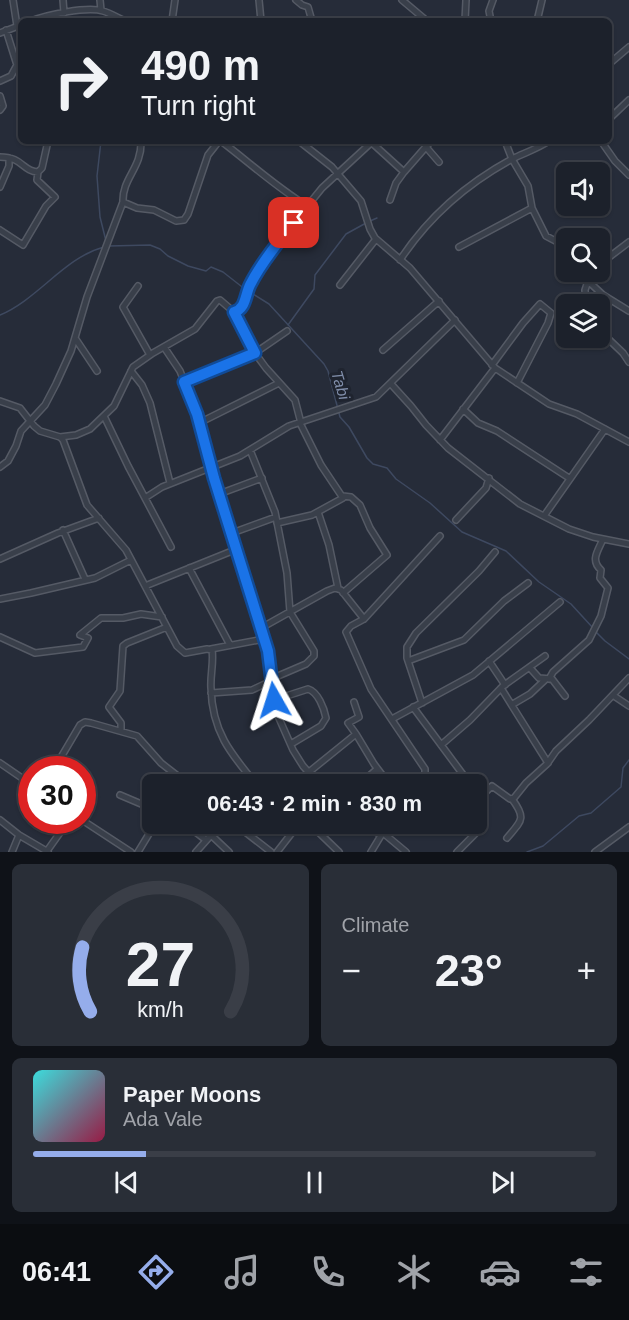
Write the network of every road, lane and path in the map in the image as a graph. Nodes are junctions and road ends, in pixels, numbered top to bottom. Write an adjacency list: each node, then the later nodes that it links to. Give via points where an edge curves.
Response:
1 (13, 0): 22 (street)
2 (63, 0): 12 (street)
3 (100, 0): 11 (street)
4 (175, 0): 15 (street)
5 (259, 0): 16 (street)
6 (296, 0): 17 (street, via 308,7)
7 (402, 0): 18 (street)
8 (466, 0): 19 (street)
9 (493, 0): 20 (street)
10 (542, 0): 21 (street)
11 (101, 10): 12 (street); 14 (street)
12 (64, 13): 13 (street)
13 (38, 18)
14 (118, 18)
15 (172, 18)
16 (261, 18)
17 (311, 18)
18 (423, 18)
19 (465, 18)
20 (490, 18)
21 (538, 18)
22 (18, 21)
23 (18, 25): 24 (street)
24 (6, 30): 25 (street); 28 (street, via 17,65 11,76)
25 (0, 33)
26 (629, 47): 27 (street)
27 (612, 61)
28 (0, 81)
29 (0, 96): 31 (street)
30 (629, 100): 32 (street)
31 (0, 110)
32 (612, 115)
33 (47, 144): 49 (street)
34 (141, 144): 55 (street, via 141,156 124,189)
35 (217, 144): 55 (street, via 208,155 184,220 176,221)
36 (224, 144): 56 (street)
37 (303, 144): 51 (street)
38 (371, 144): 51 (street)
39 (375, 144): 50 (street)
40 (428, 144): 44 (street)
41 (506, 144): 47 (street)
42 (545, 144): 47 (street)
43 (603, 144): 52 (street)
44 (426, 147): 48 (street); 50 (street)
45 (0, 157): 46 (street)
46 (9, 158): 49 (street); 53 (street)
47 (512, 159): 57 (street, via 528,186); 64 (street, via 448,203 415,235)
48 (439, 162)
49 (38, 172): 58 (street, via 38,182 55,197 25,244)
50 (404, 172): 54 (street)
51 (337, 173): 56 (street); 59 (street, via 361,201)
52 (629, 175)
53 (0, 187)
54 (390, 200)
55 (123, 202): 73 (street)
56 (308, 206): 70 (street, via 263,264 242,308)
57 (532, 208): 60 (street, via 546,236); 62 (street)
58 (0, 230)
59 (376, 239): 64 (street); 66 (street)
60 (556, 241)
61 (629, 242): 63 (street)
62 (459, 247)
63 (610, 256)
64 (399, 260): 68 (street)
65 (589, 282): 69 (street)
66 (340, 285)
67 (138, 286): 78 (street, via 123,307)
68 (439, 300): 71 (street); 76 (street)
69 (629, 311)
70 (234, 312): 75 (street, via 218,300 195,329); 77 (street)
71 (455, 320): 80 (street); 86 (street)
72 (286, 331): 77 (street)
73 (75, 338): 81 (street); 90 (street, via 49,399)
74 (610, 341): 79 (street)
75 (164, 347): 78 (street); 83 (street)
76 (383, 350)
77 (255, 353): 83 (street); 84 (street)
78 (150, 355): 82 (street)
79 (629, 362)
80 (493, 367): 85 (street); 85 (street, via 540,304 550,313 548,323); 88 (street)
81 (97, 371)
82 (130, 371): 89 (street, via 114,406); 103 (street, via 150,404)
83 (184, 382): 91 (street)
84 (279, 383): 91 (street); 92 (street, via 295,400)
85 (517, 383): 93 (street, via 549,404)
86 (391, 384): 92 (street, via 369,401); 95 (street)
87 (0, 401): 90 (street, via 20,408)
88 (463, 409): 95 (street); 102 (street, via 478,423)
89 (105, 416): 94 (street, via 86,431); 106 (street)
90 (30, 421): 94 (street, via 40,431); 98 (street, via 21,431 9,459)
91 (200, 423): 99 (street)
92 (300, 423): 97 (street); 105 (street, via 321,465)
93 (605, 429): 96 (street); 102 (street)
94 (60, 437): 109 (street, via 87,505)
95 (440, 440): 101 (street)
96 (629, 442)
97 (250, 450): 99 (street); 100 (street)
98 (0, 467)
99 (211, 467): 103 (street); 104 (street)
100 (262, 478): 104 (street); 110 (street)
101 (489, 478): 108 (street, via 520,504); 111 (street, via 486,488)
102 (569, 478): 108 (street)
103 (170, 483): 106 (street)
104 (219, 494): 113 (street)
105 (343, 496): 107 (street); 127 (street, via 360,505 387,555)
106 (145, 498): 117 (street)
107 (318, 512): 110 (street); 126 (street)
108 (544, 516): 115 (street, via 569,529)
109 (99, 518): 112 (street); 121 (street)
110 (277, 520): 113 (street); 130 (street, via 288,573)
111 (456, 520)
112 (63, 530): 120 (street); 123 (street)
113 (232, 533): 118 (street)
114 (440, 536): 132 (street)
115 (603, 539): 116 (street); 144 (street, via 594,559 608,588 601,616 589,640)
116 (629, 544)
117 (171, 547)
118 (237, 549): 122 (street); 134 (street)
119 (495, 552): 140 (street, via 416,633 407,647)
120 (0, 559)
121 (131, 560): 123 (street, via 105,574); 125 (street)
122 (189, 568): 125 (street); 137 (street)
123 (85, 579): 128 (street)
124 (528, 583): 140 (street, via 464,640)
125 (145, 586): 131 (street)
126 (338, 588): 127 (street); 130 (street)
127 (343, 593): 132 (street)
128 (0, 599)
129 (560, 602): 141 (street)
130 (290, 612): 134 (street); 145 (street, via 314,656 306,664)
131 (162, 617): 133 (street); 135 (street, via 141,614 101,618 80,635 88,638 83,647 66,651 35,653)
132 (364, 619): 156 (street, via 347,630 347,637 370,689)
133 (167, 627): 138 (street, via 185,653); 157 (street, via 123,646 120,691 109,707 121,723)
134 (261, 628): 136 (street)
135 (0, 637)
136 (264, 639): 137 (street); 145 (street)
137 (230, 645): 138 (street)
138 (211, 649): 147 (street)
139 (545, 656): 142 (street)
140 (408, 661): 152 (street)
141 (489, 661): 146 (street); 152 (street, via 464,681)
142 (530, 668): 144 (street, via 539,678); 146 (street)
143 (629, 678): 149 (street)
144 (547, 679): 148 (street, via 554,681); 153 (street)
145 (271, 680): 147 (street, via 252,690); 150 (street)
146 (503, 686): 153 (street); 160 (street)
147 (211, 693): 167 (street, via 221,738)
148 (565, 696)
149 (614, 696): 155 (street); 163 (street, via 561,745)
150 (274, 700): 159 (street); 159 (street, via 308,689 315,693 323,710 326,718 321,726)
151 (354, 702): 158 (street, via 359,717 348,723)
152 (422, 703): 154 (street)
153 (513, 704): 163 (street)
154 (413, 706): 156 (street); 160 (street)
155 (629, 706)
156 (392, 719): 170 (street)
157 (121, 731): 161 (street, via 82,723); 166 (street, via 142,739)
158 (356, 734): 164 (street); 165 (street)
159 (291, 744): 165 (street)
160 (441, 745): 171 (street)
161 (62, 756)
162 (0, 763): 172 (street)
163 (548, 763): 175 (street)
164 (377, 769): 168 (street); 169 (street)
165 (309, 772)
166 (175, 774)
167 (248, 774)
168 (371, 774)
169 (381, 774)
170 (426, 774)
171 (463, 774)
172 (18, 775)
173 (487, 791): 175 (street, via 492,786)
174 (120, 795): 176 (street)
175 (512, 799): 190 (street, via 521,812 521,821)
176 (142, 804)
177 (0, 820): 188 (street)
178 (629, 827): 204 (street)
179 (96, 829): 194 (street)
180 (60, 834): 192 (street)
181 (149, 834): 195 (street)
182 (198, 834): 191 (street)
183 (248, 834): 198 (street)
184 (290, 834): 199 (street)
185 (320, 834): 200 (street)
186 (382, 834): 201 (street); 202 (street)
187 (475, 834): 203 (street)
188 (19, 835): 192 (street); 193 (street)
189 (211, 835): 191 (street); 197 (street)
190 (507, 838)
191 (206, 840): 196 (street)
192 (48, 851)
193 (12, 852)
194 (131, 852)
195 (138, 852)
196 (196, 852)
197 (229, 852)
198 (271, 852)
199 (277, 852)
200 (339, 852)
201 (371, 852)
202 (406, 852)
203 (457, 852)
204 (595, 852)

